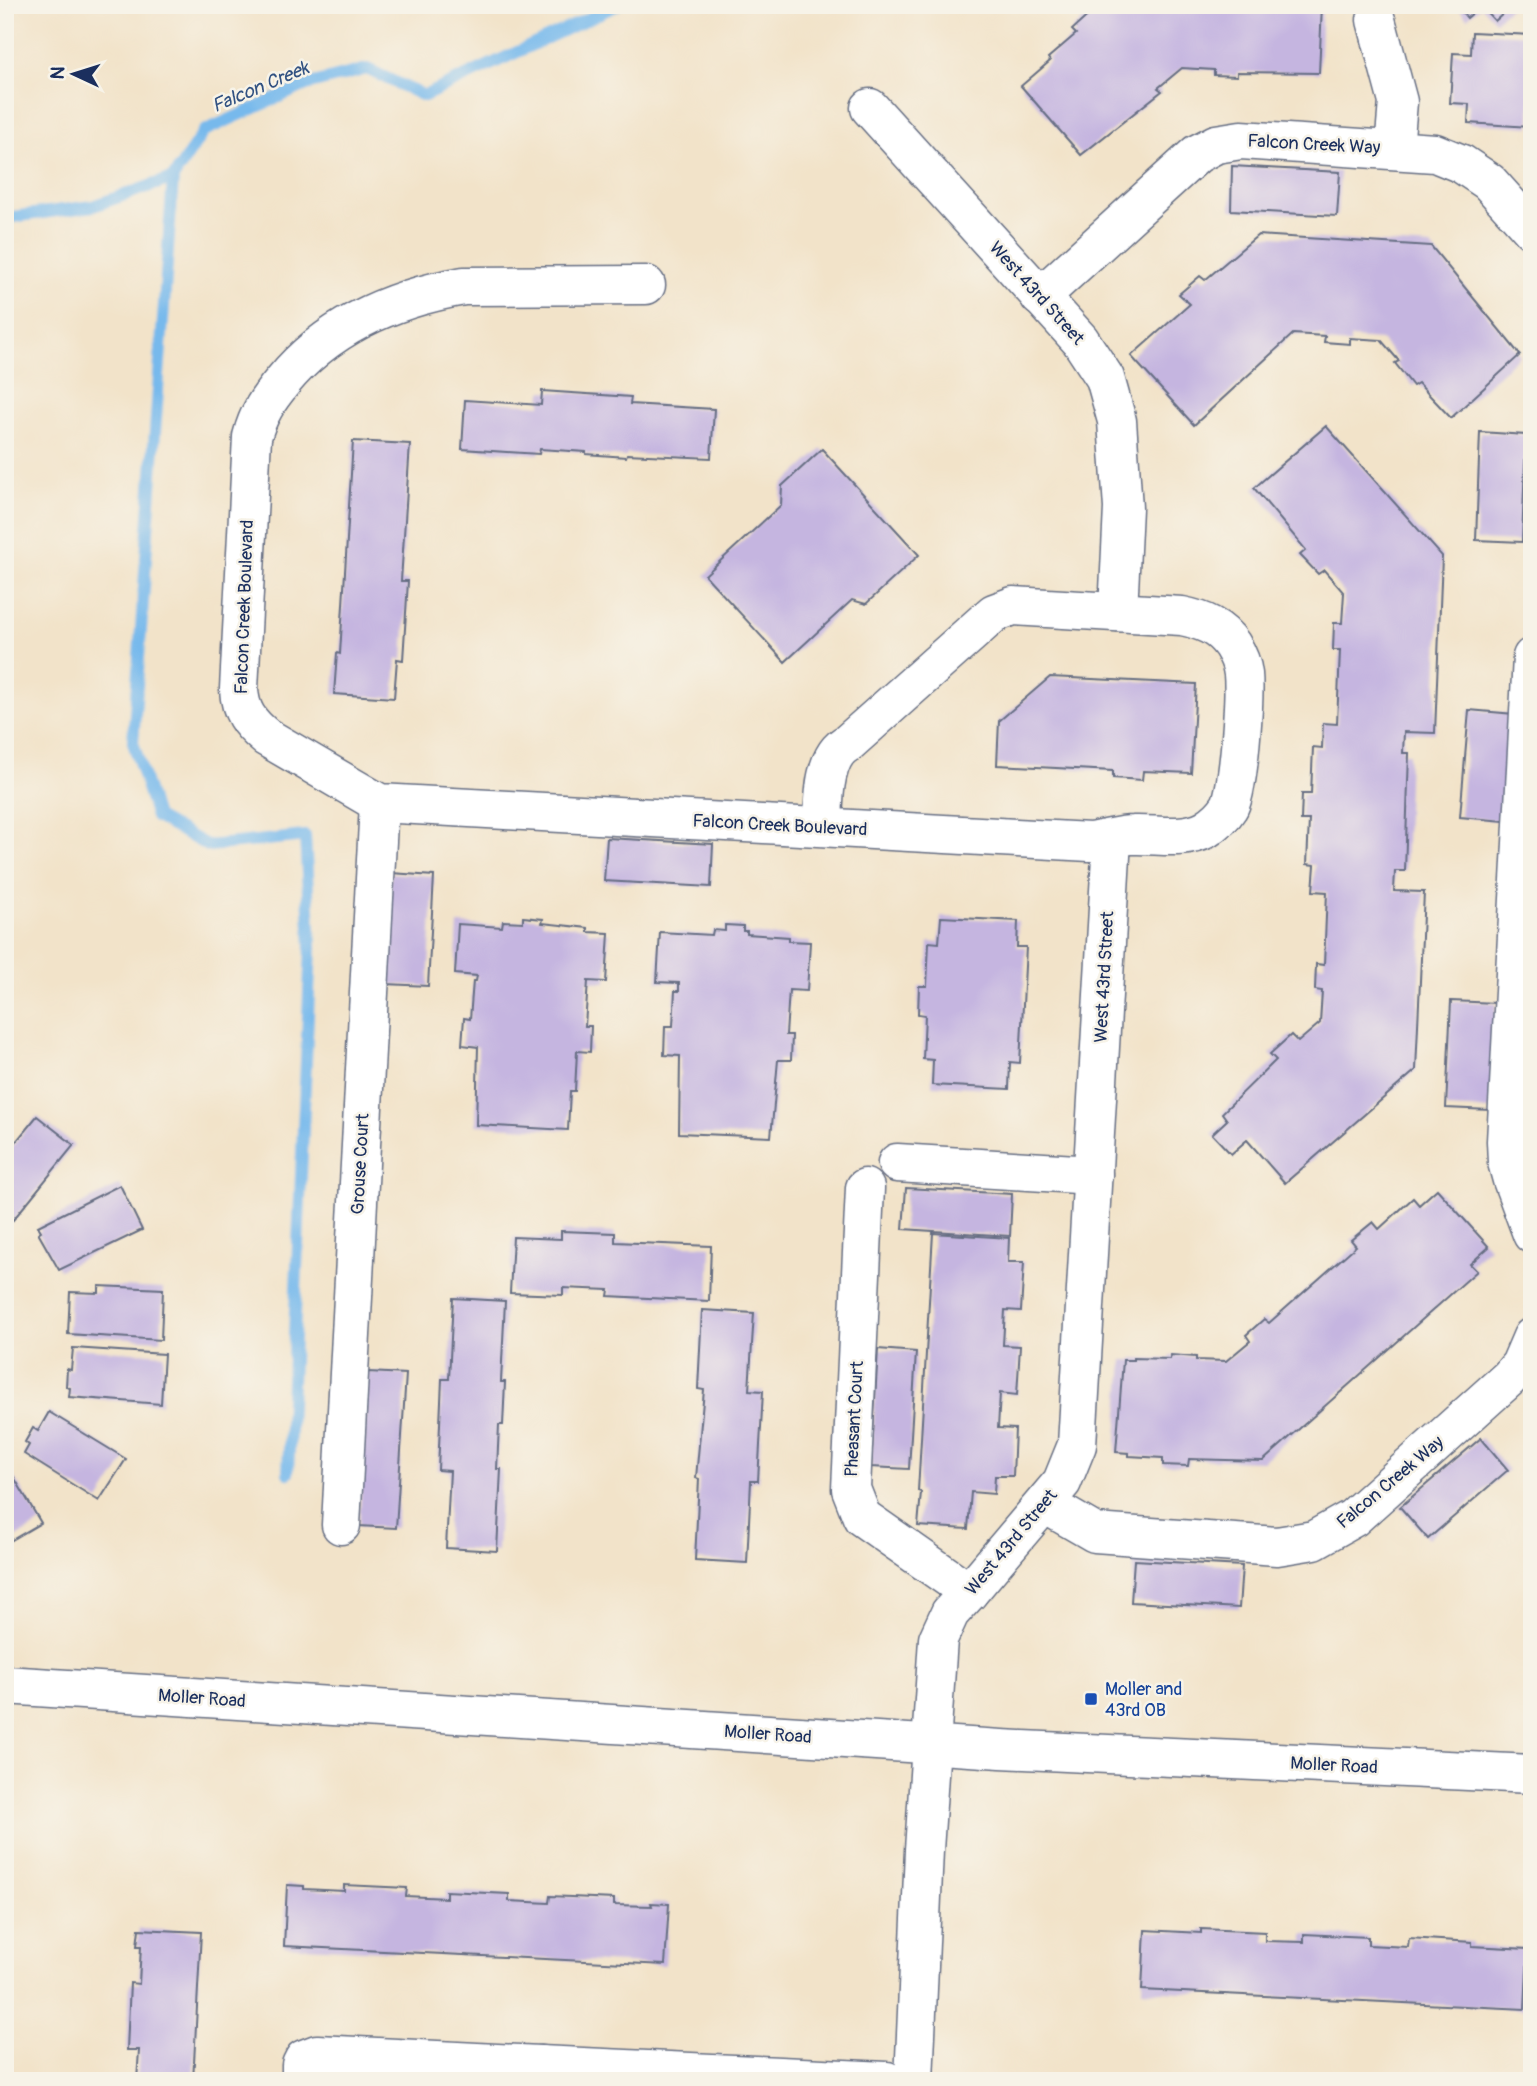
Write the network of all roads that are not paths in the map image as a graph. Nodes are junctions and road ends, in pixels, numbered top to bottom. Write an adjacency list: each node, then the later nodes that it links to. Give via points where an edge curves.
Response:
1 (1376, 20): 3 (street, via 1398,102)
2 (870, 108): 6 (street, West 43rd Street)
3 (1394, 149): 4 (street, Falcon Creek Way, via 1426,151 1462,163 1489,182); 6 (street, Falcon Creek Way, via 1241,140 1216,144 1197,154)
4 (1532, 230)
5 (646, 285): 9 (street, Falcon Creek Boulevard, via 439,290 368,314 334,333 302,358 265,402 252,437 243,713 266,737)
6 (1040, 297): 7 (street, West 43rd Street, via 1086,347 1110,391 1122,480)
7 (1118, 612): 10 (street, via 1013,606 994,612 841,746 826,776); 11 (street, via 1201,620 1230,642 1243,673 1238,777 1229,807 1215,822 1190,835)
8 (1532, 657): 15 (street, via 1506,1141 1512,1180)
9 (379, 803): 10 (street, Falcon Creek Boulevard); 18 (street, Grouse Court)
10 (823, 827): 11 (street, Falcon Creek Boulevard, via 1090,842)
11 (1112, 839): 13 (street, West 43rd Street)
12 (897, 1163): 13 (street)
13 (1093, 1175): 17 (street, West 43rd Street, via 1077,1445 1062,1482)
14 (865, 1188): 19 (street, Pheasant Court, via 851,1489 862,1517)
15 (1532, 1234)
16 (1532, 1337): 17 (street, Falcon Creek Way, via 1509,1378 1353,1518 1314,1540 1277,1546 1095,1533)
17 (1045, 1504): 19 (street, West 43rd Street)
18 (341, 1525)
19 (970, 1592): 21 (street, West 43rd Street, via 950,1613 938,1639)
20 (5, 1685): 21 (street, Moller Road)
21 (930, 1745): 22 (street, Moller Road); 26 (street, West 43rd Street)
22 (1532, 1774)
23 (540, 2073): 24 (street, via 317,2054 304,2059); 25 (street)
24 (301, 2081)
25 (887, 2081)
26 (914, 2081)

